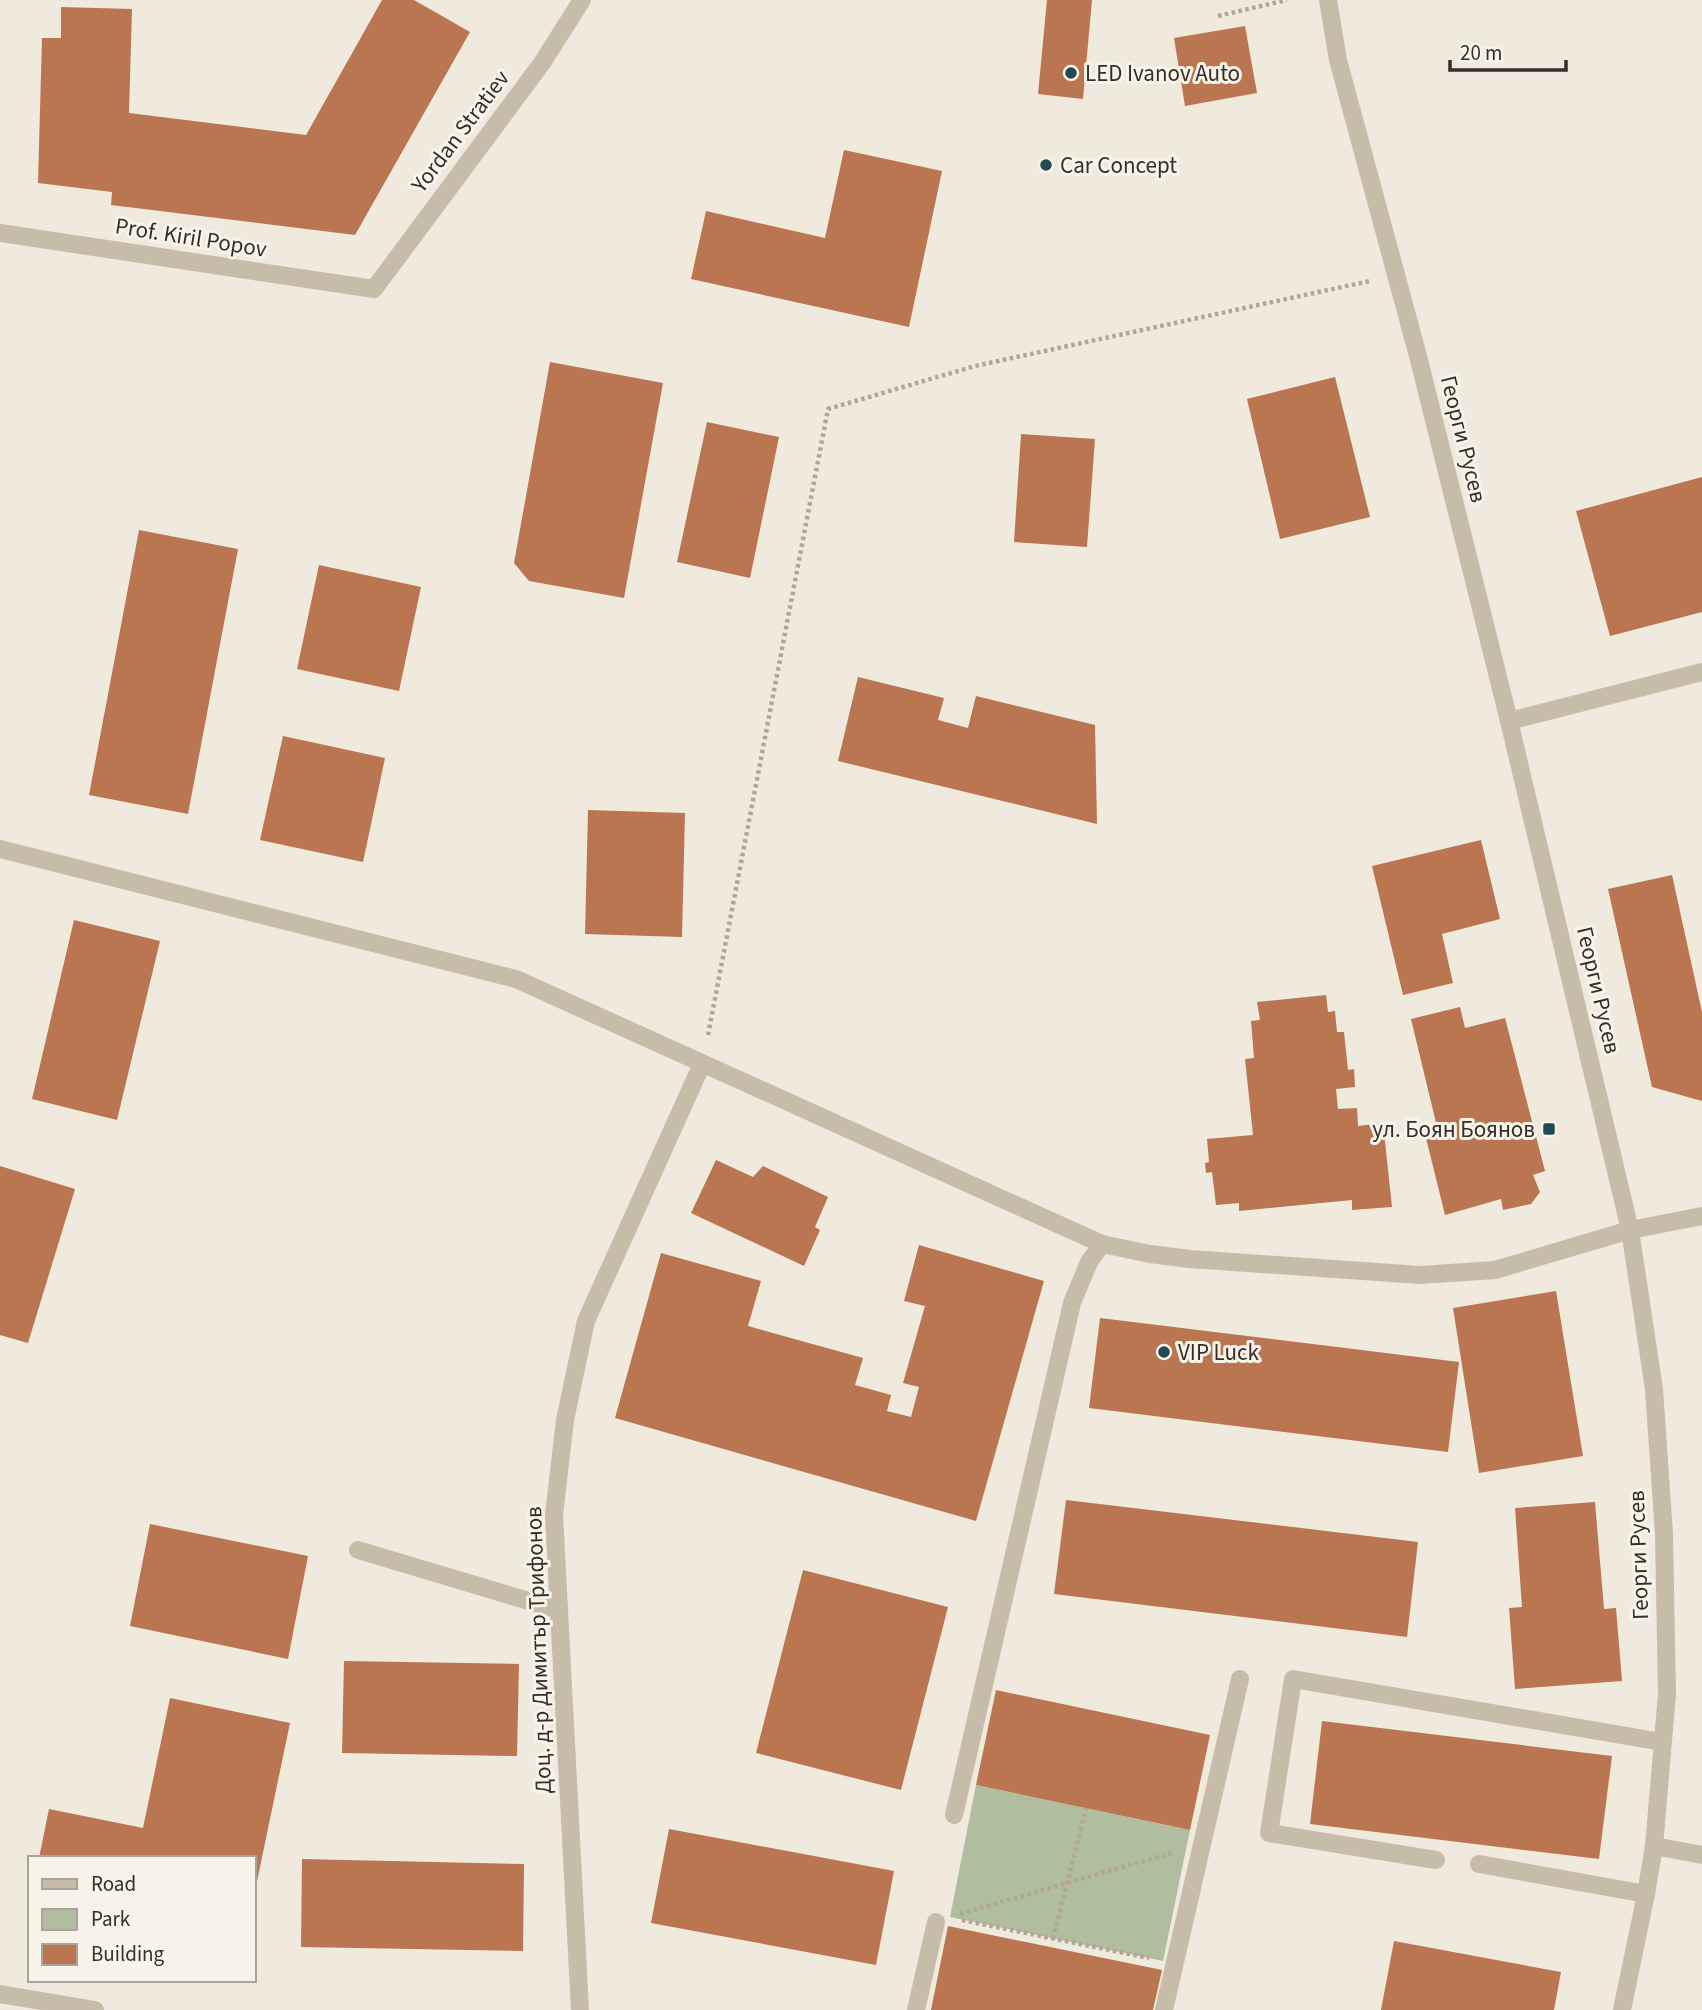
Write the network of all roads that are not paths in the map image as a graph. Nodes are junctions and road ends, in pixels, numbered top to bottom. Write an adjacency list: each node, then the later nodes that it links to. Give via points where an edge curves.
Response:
1 (582, 0): 4 (street, Yordan Stratiev, via 542,63)
2 (1328, 0): 6 (street, Георги Русев, via 1338,60)
3 (0, 233): 4 (street, Prof. Kiril Popov)
4 (374, 289)
5 (1702, 672): 6 (street)
6 (1509, 721): 10 (street, Георги Русев)
7 (0, 849): 8 (street, via 516,979)
8 (702, 1064): 11 (street); 13 (street, Доц. д-р Димитър Трифонов, via 586,1321 565,1420 554,1515)
9 (1702, 1216): 10 (street)
10 (1630, 1230): 11 (street, via 1495,1270 1420,1275 1190,1259); 15 (street, Георги Русев, via 1654,1389 1664,1534 1667,1694)
11 (1102, 1244): 16 (street, via 1088,1262 1072,1303)
12 (358, 1550): 13 (street)
13 (559, 1610): 25 (street, Доц. д-р Димитър Трифонов)
14 (1240, 1679): 27 (street)
15 (1662, 1742): 17 (street, Георги Русев); 19 (street, via 1293,1679 1269,1833)
16 (954, 1815)
17 (1654, 1846): 18 (street); 21 (street, Георги Русев)
18 (1702, 1855)
19 (1436, 1860)
20 (1479, 1864): 21 (street)
21 (1646, 1894): 28 (street, Георги Русев)
22 (936, 1922): 26 (street)
23 (0, 1994): 24 (street)
24 (95, 2010)
25 (580, 2010)
26 (916, 2010)
27 (1164, 2010)
28 (1622, 2010)

